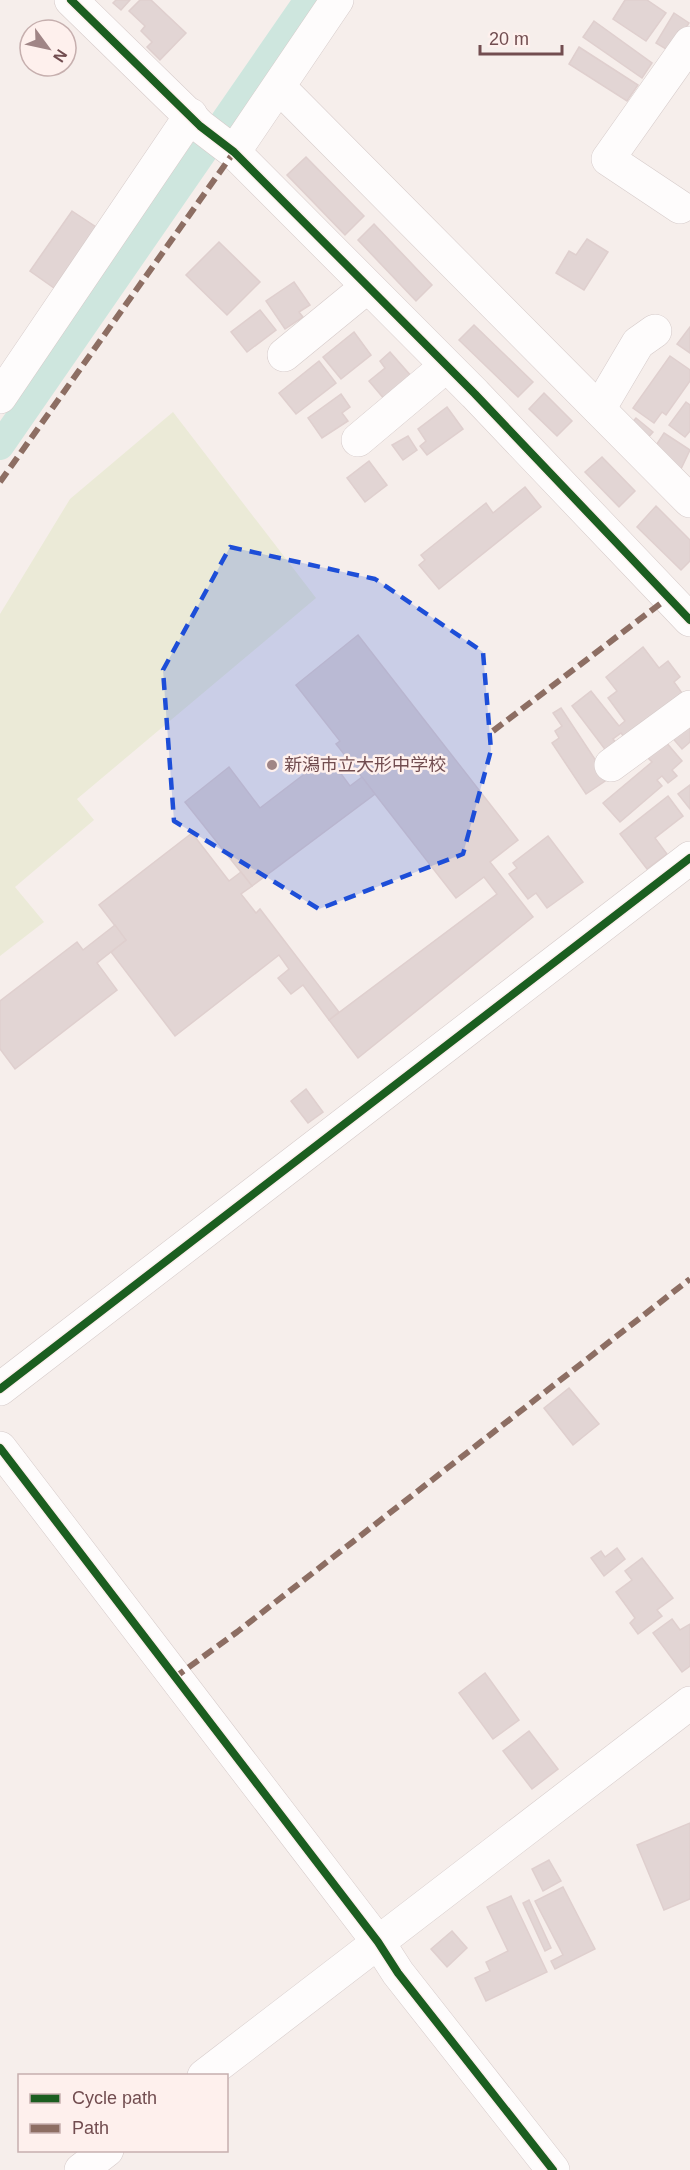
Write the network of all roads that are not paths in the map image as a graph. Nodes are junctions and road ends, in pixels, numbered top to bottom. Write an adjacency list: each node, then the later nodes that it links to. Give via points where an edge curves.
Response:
1 (71, 0): 5 (street)
2 (337, 0): 5 (street)
3 (690, 43): 6 (street, via 608,159)
4 (288, 96): 12 (street)
5 (212, 135): 7 (street); 11 (street)
6 (680, 207)
7 (367, 286): 9 (street); 10 (street)
8 (655, 331): 12 (street, via 638,343)
9 (284, 355)
10 (446, 366): 13 (street); 15 (street)
11 (0, 397)
12 (599, 409): 14 (street)
13 (358, 440)
14 (690, 501)
15 (690, 618)
16 (690, 707): 17 (street)
17 (611, 765)
18 (690, 858): 19 (street)
19 (0, 1389)
20 (0, 1448): 22 (street)
21 (690, 1703): 22 (street)
22 (378, 1942): 23 (street); 26 (street, via 398,1973)
23 (207, 2074)
24 (106, 2152): 25 (street)
25 (81, 2170)
26 (553, 2170)

